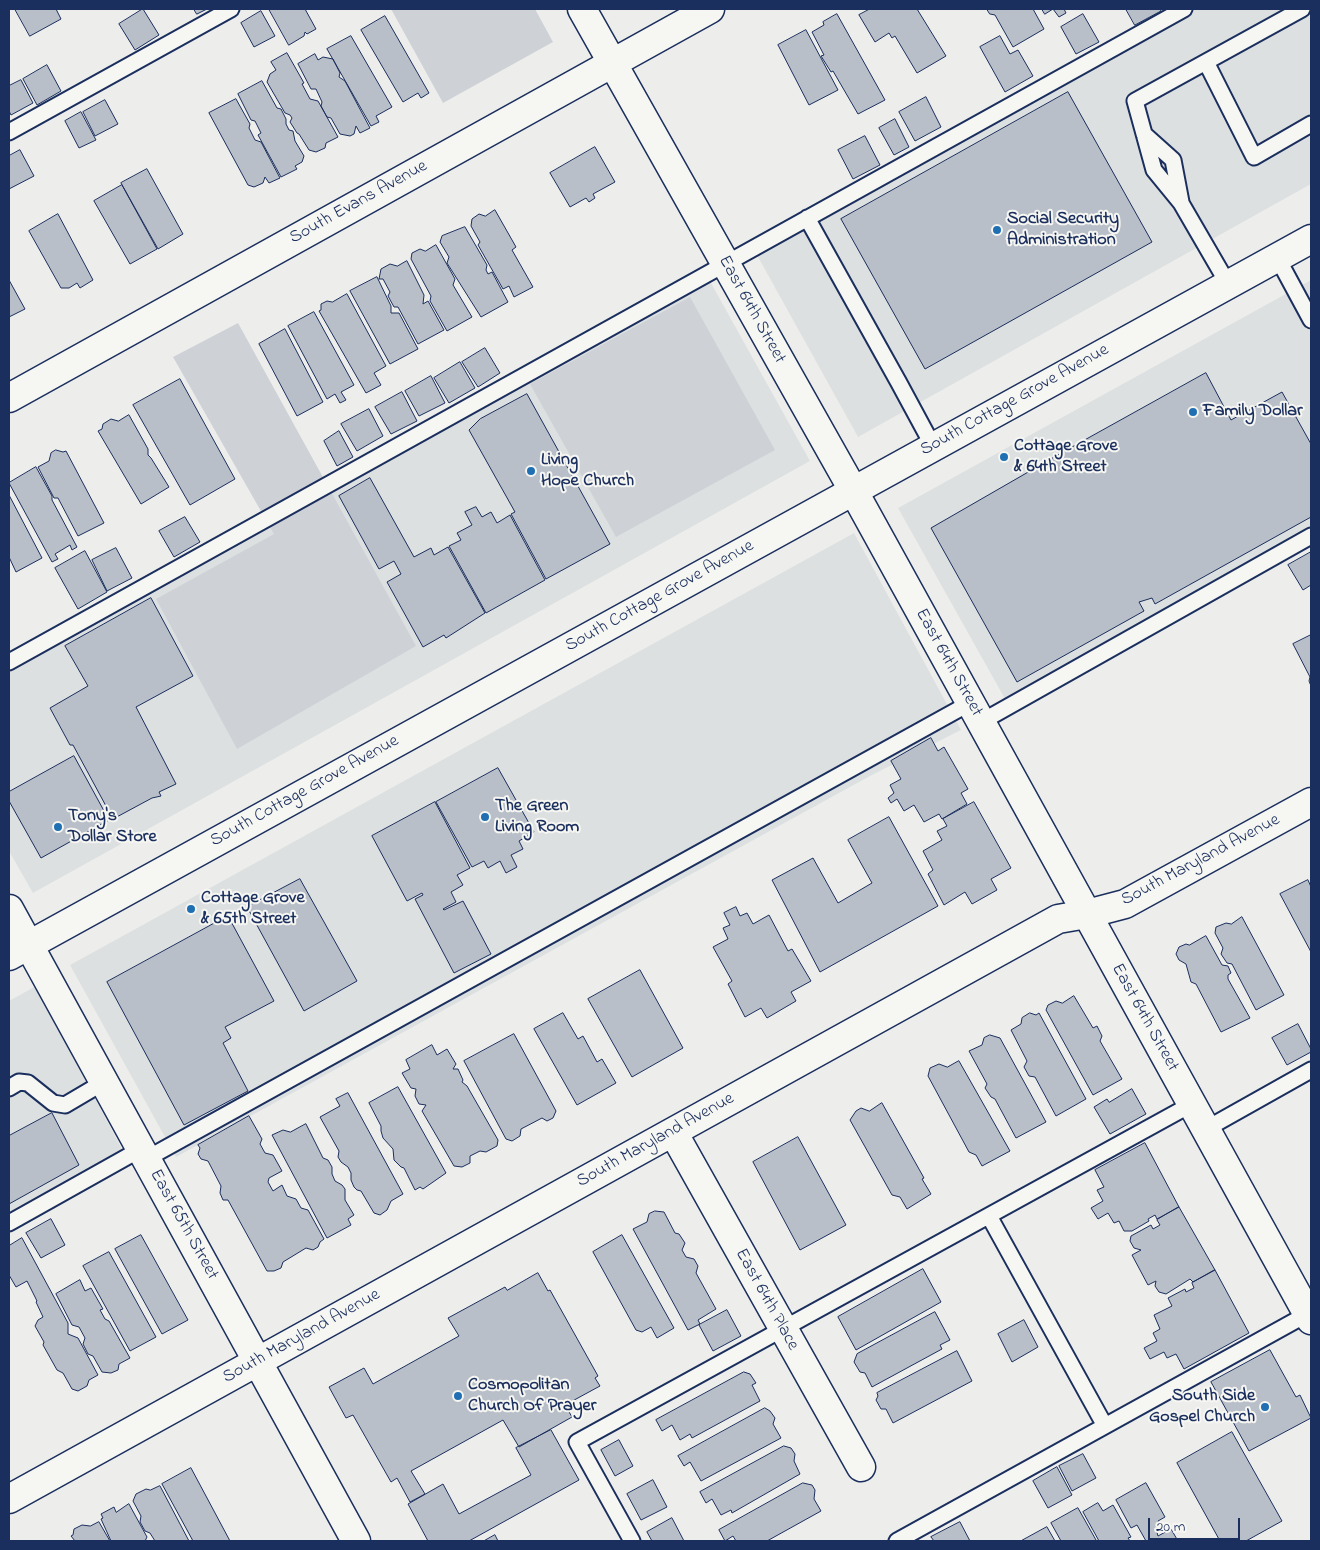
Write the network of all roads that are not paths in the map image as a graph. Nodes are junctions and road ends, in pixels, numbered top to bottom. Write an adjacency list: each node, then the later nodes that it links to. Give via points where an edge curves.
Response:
1 (231, 9): 9 (lane)
2 (582, 9): 7 (street, East 64th Street)
3 (710, 9): 7 (street, South Evans Avenue)
4 (1184, 9): 12 (lane)
5 (1302, 9): 6 (lane)
6 (1206, 62): 8 (lane, via 1254,157); 10 (lane, via 1135,101)
7 (612, 63): 15 (street, East 64th Street); 18 (street, South Evans Avenue)
8 (1311, 124)
9 (9, 132)
10 (1144, 134): 11 (lane, via 1154,170); 11 (lane, via 1173,160)
11 (1181, 203): 16 (lane)
12 (807, 218): 15 (lane); 19 (lane)
13 (1311, 239): 14 (street, South Cottage Grove Avenue)
14 (1277, 257): 16 (street, South Cottage Grove Avenue); 17 (lane)
15 (726, 263): 20 (street, East 64th Street); 22 (lane)
16 (1228, 284): 19 (street, South Cottage Grove Avenue)
17 (1311, 320)
18 (9, 398)
19 (933, 446): 20 (street, South Cottage Grove Avenue)
20 (853, 490): 23 (street, East 64th Street); 27 (street, South Cottage Grove Avenue)
21 (1311, 536): 23 (lane)
22 (9, 662)
23 (975, 712): 26 (street, East 64th Street); 34 (lane)
24 (1311, 802): 26 (street, South Maryland Avenue, via 1125,904)
25 (9, 909): 27 (street, East 65th Street)
26 (1087, 914): 31 (street, East 64th Street); 33 (street, South Maryland Avenue, via 1058,919)
27 (19, 950): 29 (street, East 65th Street)
28 (1311, 1070): 32 (lane)
29 (104, 1082): 30 (lane, via 65,1105 53,1103 28,1083 19,1082); 34 (street, East 65th Street)
30 (9, 1088)
31 (1192, 1104): 32 (street, East 64th Street); 35 (lane)
32 (1206, 1129): 37 (street, East 64th Street)
33 (673, 1132): 38 (street, East 64th Place); 39 (street, South Maryland Avenue)
34 (144, 1154): 36 (lane); 39 (street, East 65th Street)
35 (989, 1216): 38 (lane); 40 (lane)
36 (9, 1223)
37 (1310, 1315): 40 (lane)
38 (782, 1329): 41 (street, East 64th Place); 44 (lane, via 577,1442)
39 (258, 1362): 42 (street, South Maryland Avenue); 43 (street, East 65th Street)
40 (1106, 1426): 45 (lane)
41 (861, 1467)
42 (9, 1499)
43 (356, 1541)
44 (632, 1541)
45 (897, 1541)

